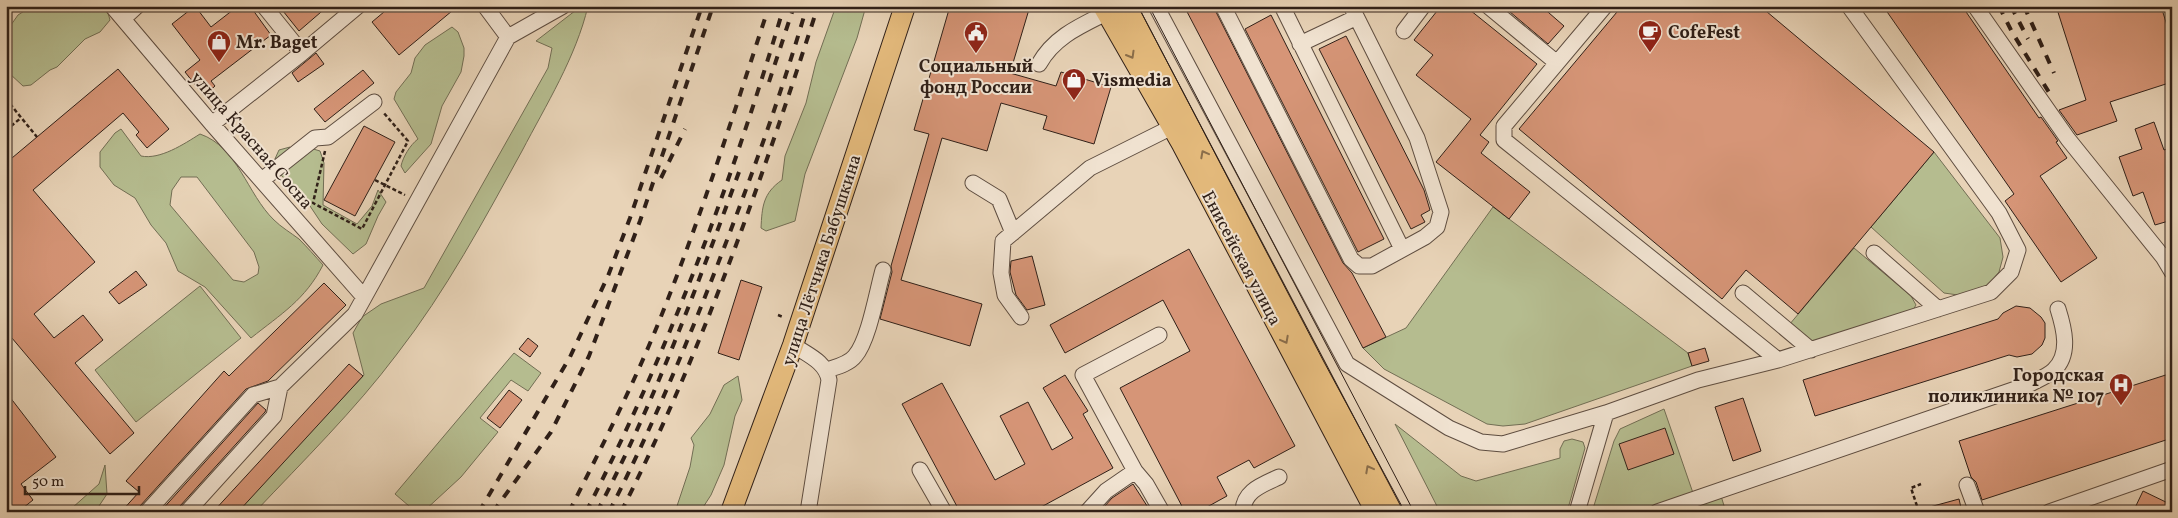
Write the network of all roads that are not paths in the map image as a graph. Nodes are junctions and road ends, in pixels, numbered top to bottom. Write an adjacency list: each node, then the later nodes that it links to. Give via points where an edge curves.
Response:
1 (112, 6): 19 (street, улица Красная Сосна)
2 (137, 6): 19 (street)
3 (264, 6): 23 (street)
4 (358, 6): 23 (street)
5 (485, 6): 21 (street)
6 (563, 6): 21 (street)
7 (905, 6): 43 (main road, улица Лётчика Бабушкина)
8 (1156, 6): 48 (street, via 1347,364 1434,419 1481,442 1503,444)
9 (1223, 6): 32 (street, via 1351,259 1359,266 1372,266)
10 (1282, 6): 22 (street)
11 (1423, 6): 20 (street)
12 (1488, 6): 24 (street)
13 (1605, 6): 24 (street)
14 (1849, 6): 39 (street, via 1999,213 2018,250 2011,272 1991,292)
15 (1975, 6): 34 (street, via 2068,139)
16 (1133, 8): 63 (main road, Енисейская улица, one-way to 16)
17 (1105, 9): 25 (street, via 1060,38 1046,51); 28 (main road, Енисейская улица, one-way to 28)
18 (1353, 12): 22 (street); 32 (street, via 1417,138 1441,212 1437,227)
19 (123, 19): 27 (street, улица Красная Сосна)
20 (1404, 31)
21 (508, 37): 38 (street)
22 (1300, 44): 32 (street)
23 (302, 54): 27 (street)
24 (1557, 63): 45 (street, via 1504,126 1504,140)
25 (1039, 64)
26 (374, 102): 29 (street, via 328,138 315,138)
27 (212, 124): 29 (street, улица Красная Сосна)
28 (1172, 128): 31 (street, via 1090,168); 62 (main road, Енисейская улица, one-way to 62)
29 (262, 180): 38 (street, улица Красная Сосна)
30 (973, 183): 31 (street, via 999,199)
31 (1013, 233): 41 (street, via 1003,241 1001,273 1005,295)
32 (1402, 249)
33 (1874, 253): 39 (street)
34 (2168, 256): 36 (street)
35 (883, 270): 46 (street, via 865,335 855,357)
36 (2172, 272)
37 (1743, 293): 44 (street)
38 (364, 297): 47 (street, via 355,314)
39 (1938, 309): 44 (street)
40 (2058, 309): 65 (street, via 2066,335 2063,354 2055,370 2030,384)
41 (1021, 317)
42 (1159, 335): 51 (street, via 1083,375)
43 (794, 345): 46 (street); 56 (main road, улица Лётчика Бабушкина)
44 (1811, 350): 45 (street)
45 (1778, 360): 48 (street, via 1698,380)
46 (827, 370): 57 (street, via 829,380)
47 (280, 387): 54 (street, via 253,394); 55 (street, via 274,416)
48 (1606, 413): 64 (street)
49 (2172, 469): 67 (street)
50 (920, 470): 58 (street)
51 (1135, 471): 59 (street, via 1106,491); 60 (street)
52 (1279, 477): 61 (street, via 1251,491 1243,502)
53 (1967, 484): 66 (street)
54 (147, 512)
55 (187, 512)
56 (731, 512)
57 (808, 512)
58 (944, 512)
59 (1087, 512)
60 (1162, 512)
61 (1243, 512)
62 (1376, 512)
63 (1392, 512)
64 (1577, 512)
65 (1657, 512)
66 (1977, 512)
67 (2049, 512)

